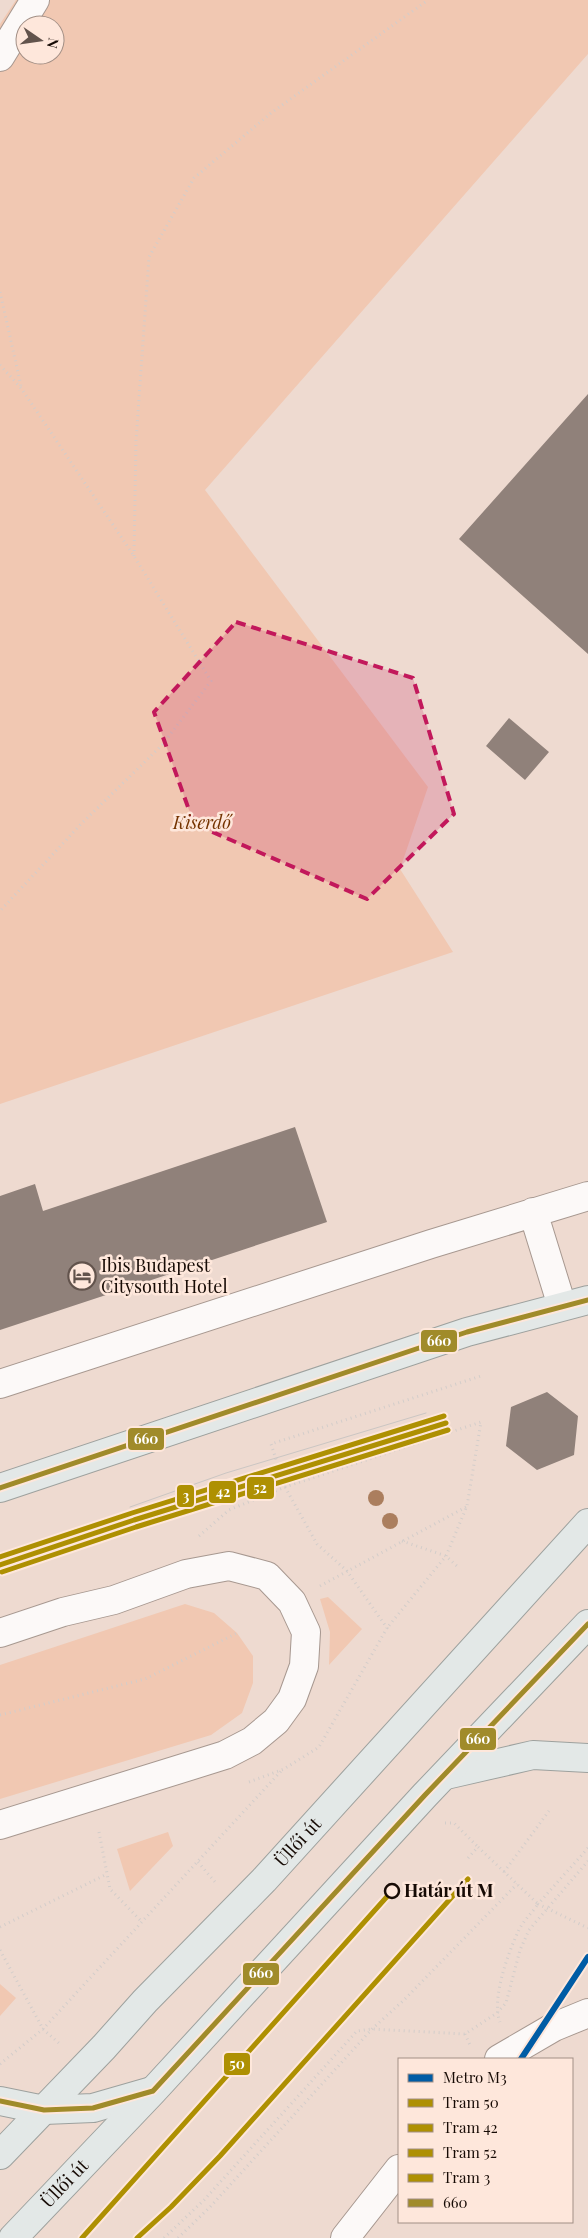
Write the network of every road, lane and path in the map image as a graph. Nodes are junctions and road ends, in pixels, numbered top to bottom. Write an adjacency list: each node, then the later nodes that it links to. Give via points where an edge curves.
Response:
1 (35, 0): 3 (street)
2 (428, 0): 7 (path, via 271,113 194,178 149,257 136,441)
3 (0, 57)
4 (0, 292): 6 (path)
5 (0, 364): 6 (path)
6 (21, 388): 7 (path)
7 (134, 556): 8 (path, via 211,681 162,746 81,824)
8 (0, 911)
9 (588, 1196): 10 (street)
10 (534, 1212): 12 (street); 14 (street)
11 (588, 1300): 12 (main road)
12 (575, 1308): 16 (main road, via 467,1332)
13 (482, 1376): 15 (path, via 271,1444)
14 (0, 1384)
15 (285, 1487): 17 (path, via 481,1422); 19 (path, via 229,1510); 23 (path, via 318,1544)
16 (0, 1488)
17 (467, 1506): 20 (path); 21 (path)
18 (588, 1522): 61 (main road, Üllői út, via 270,1873 145,2000)
19 (199, 1537)
20 (402, 1541): 21 (path); 23 (path)
21 (446, 1556): 22 (path); 26 (path)
22 (460, 1568)
23 (347, 1571): 24 (path); 26 (path)
24 (318, 1588)
25 (588, 1624): 32 (main road, Üllői út)
26 (387, 1628): 31 (path, via 319,1747)
27 (0, 1632): 36 (street, via 114,1600 186,1574 229,1566 267,1576 292,1602 306,1632 304,1666 292,1700 276,1721 252,1741 225,1755)
28 (237, 1633): 29 (path, via 145,1679)
29 (0, 1714)
30 (588, 1758): 32 (main road, via 533,1755)
31 (284, 1769): 33 (path); 42 (path)
32 (446, 1775): 59 (main road, Üllői út)
33 (242, 1784)
34 (549, 1811): 43 (path)
35 (444, 1823): 38 (path, via 454,1823)
36 (0, 1825)
37 (99, 1832): 44 (path)
38 (478, 1846): 40 (path); 43 (path)
39 (588, 1848): 47 (path)
40 (468, 1858)
41 (588, 1861): 48 (path)
42 (198, 1862): 45 (path); 49 (path)
43 (504, 1872): 46 (path)
44 (108, 1874): 49 (path, via 110,1889); 50 (path)
45 (217, 1884)
46 (517, 1884): 47 (path); 56 (path)
47 (538, 1904): 48 (path); 53 (path, via 518,1931 498,1990)
48 (547, 1907): 51 (path); 53 (path, via 529,1930 520,1950 506,2003)
49 (142, 1922): 55 (path)
50 (0, 1927)
51 (588, 1928)
52 (0, 1950): 55 (path)
53 (496, 2013): 56 (path, via 465,2034); 57 (path)
54 (588, 2013): 57 (street)
55 (43, 2029): 58 (path)
56 (372, 2029): 65 (path, via 358,2031 204,2200); 66 (path)
57 (505, 2055)
58 (0, 2064)
59 (154, 2091): 61 (main road, via 93,2108); 64 (main road, Üllői út)
60 (0, 2102): 61 (main road)
61 (44, 2110): 62 (main road, Üllői út)
62 (0, 2155)
63 (398, 2170): 67 (street)
64 (13, 2238)
65 (164, 2238)
66 (178, 2238)
67 (345, 2238)

